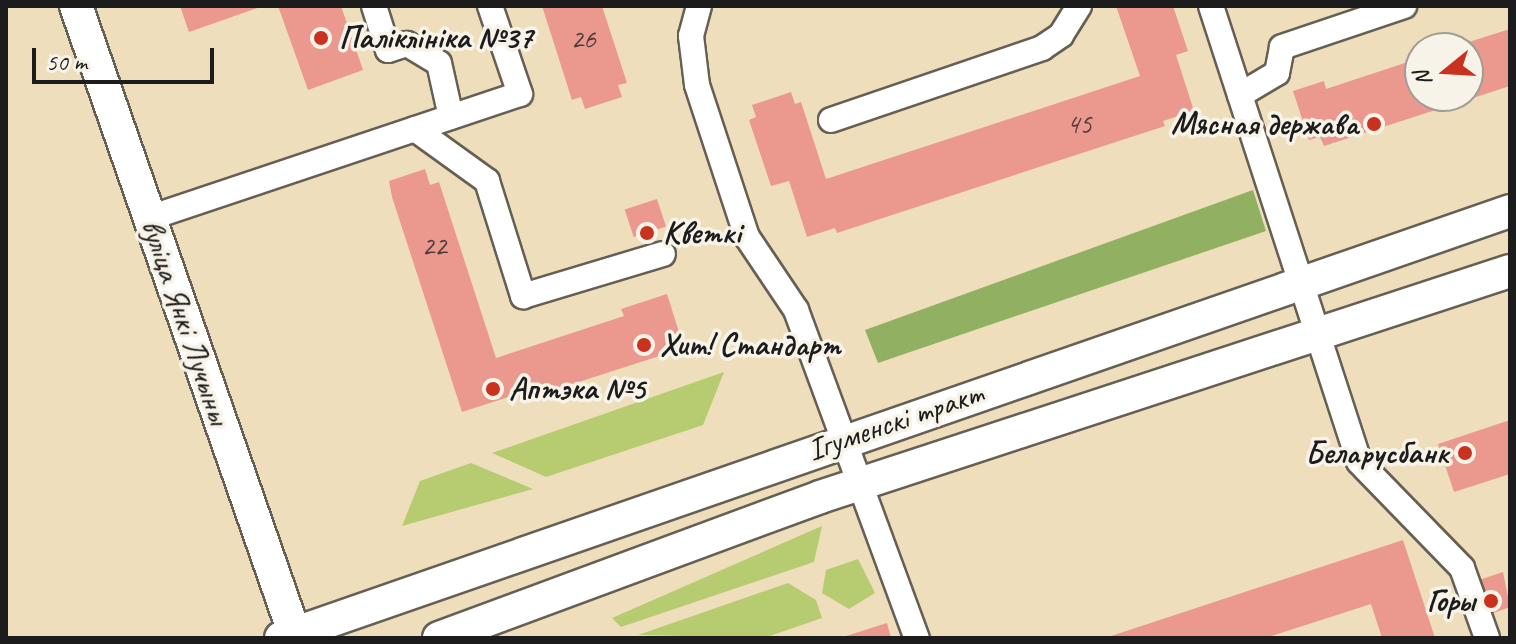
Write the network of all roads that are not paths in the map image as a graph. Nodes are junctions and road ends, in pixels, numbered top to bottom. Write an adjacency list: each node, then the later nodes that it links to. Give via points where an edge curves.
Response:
1 (76, 6): 13 (main road, вуліца Янкі Лучыны)
2 (374, 6): 9 (lane, via 388,50 407,44 439,63)
3 (490, 6): 9 (lane, via 520,94)
4 (699, 6): 18 (lane, via 691,36 697,85 747,237 796,310)
5 (1079, 6): 10 (lane, via 1061,35 1042,48)
6 (1211, 6): 8 (lane)
7 (1404, 6): 8 (lane, via 1282,47 1277,73)
8 (1240, 95): 16 (lane)
9 (451, 117): 11 (lane)
10 (831, 120)
11 (415, 129): 13 (lane); 14 (lane, via 487,181 523,296)
12 (1510, 211): 16 (main road, Ігуменскі тракт)
13 (149, 218): 20 (main road, вуліца Янкі Лучыны)
14 (663, 254)
15 (1510, 271): 17 (main road, Ігуменскі тракт)
16 (1301, 285): 17 (lane); 18 (main road, Ігуменскі тракт)
17 (1318, 336): 19 (main road, Ігуменскі тракт); 23 (lane, via 1359,462 1462,568)
18 (842, 440): 19 (lane); 20 (main road, Ігуменскі тракт)
19 (859, 485): 21 (main road, Ігуменскі тракт); 22 (lane)
20 (290, 636)
21 (439, 638)
22 (917, 638)
23 (1487, 638)

